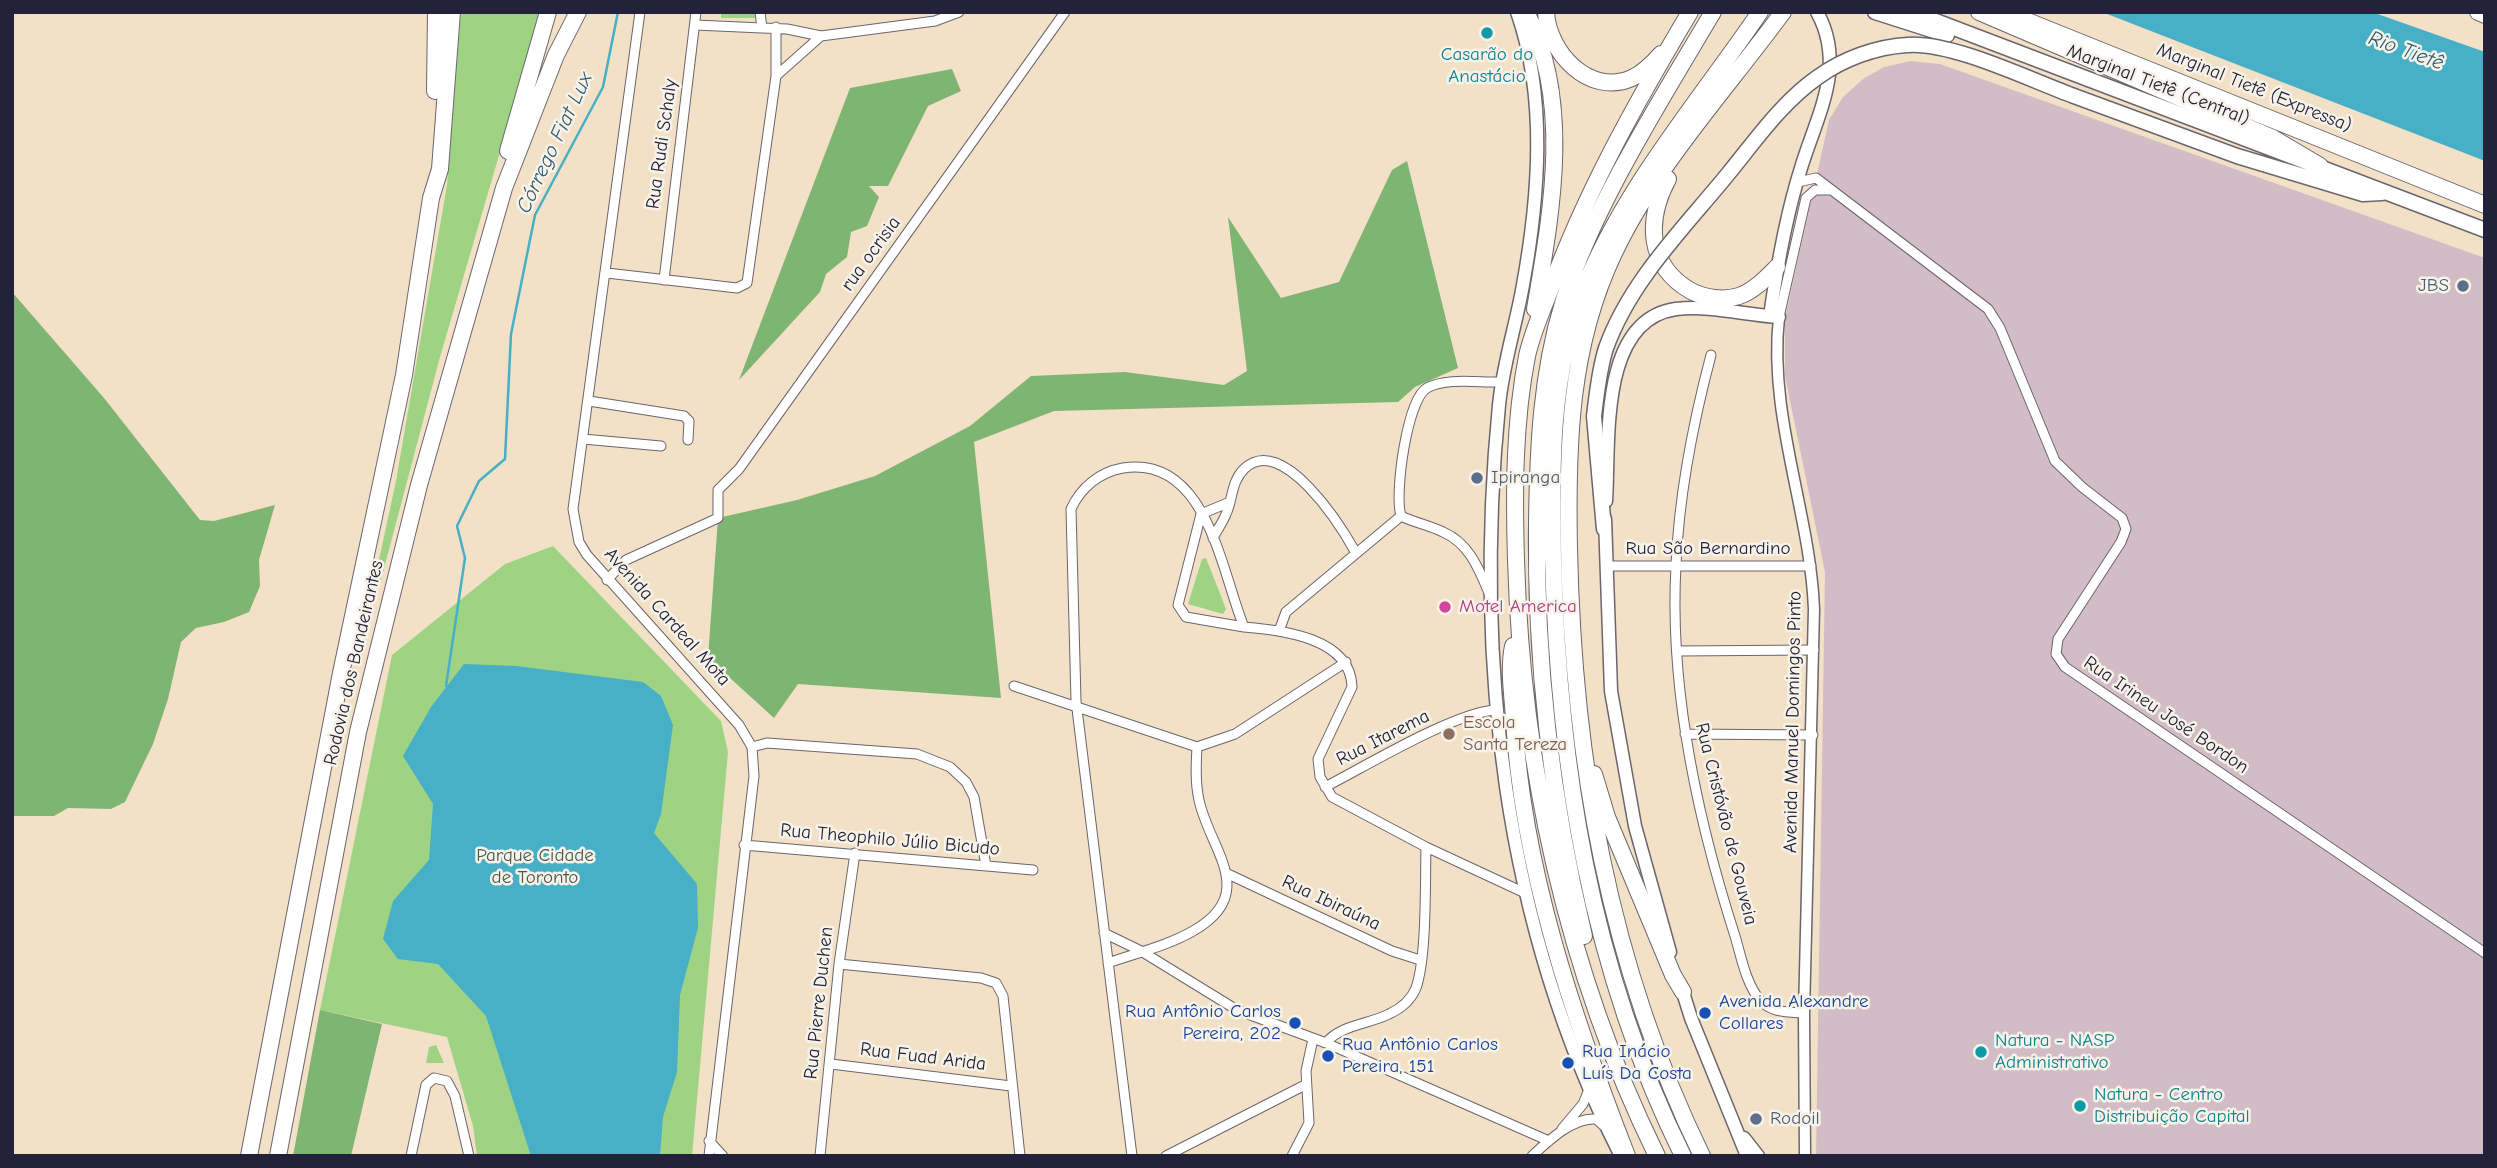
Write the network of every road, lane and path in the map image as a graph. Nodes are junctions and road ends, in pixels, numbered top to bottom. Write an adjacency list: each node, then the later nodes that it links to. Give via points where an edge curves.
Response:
1 (436, 12): 37 (highway)
2 (452, 12): 37 (highway, via 440,169)
3 (548, 12): 34 (highway, via 506,158)
4 (578, 12): 34 (highway, via 556,55)
5 (640, 12): 42 (street, Avenida Cardeal Mota)
6 (696, 12): 24 (street, Rua Rudi Schaly)
7 (760, 12): 26 (street)
8 (959, 12): 27 (street, via 935,21)
9 (1065, 12): 62 (street, rua ocrisia, via 739,469 718,490 718,518 626,560)
10 (1517, 12): 47 (main road, via 1534,89 1535,162 1525,274)
11 (1526, 12): 45 (highway, via 1547,71 1553,133 1550,213)
12 (1546, 12): 28 (highway, via 1550,35 1567,62 1606,81 1631,78 1643,71)
13 (1713, 12): 38 (highway)
14 (1760, 12): 38 (highway)
15 (1817, 12): 33 (main road, via 1830,48 1830,76)
16 (1875, 12): 29 (highway, via 1954,37)
17 (1912, 12): 29 (highway, Marginal Tietê (Central))
18 (1979, 12): 32 (highway, via 2271,137)
19 (2006, 12): 39 (highway, Marginal Tietê (Expressa))
20 (2478, 12): 22 (highway)
21 (1781, 15): 31 (highway)
22 (2485, 15)
23 (1688, 16): 28 (highway)
24 (695, 24): 26 (street); 43 (street, Rua Rudi Schaly)
25 (776, 27): 26 (street); 27 (street); 30 (street)
26 (762, 28)
27 (821, 36): 30 (street)
28 (1675, 39): 45 (highway, via 1594,189 1560,262)
29 (2001, 46): 32 (highway, Marginal Tietê (Central))
30 (776, 76): 43 (street, via 747,283 737,288)
31 (1692, 131): 41 (highway, via 1656,202 1655,246 1663,267 1680,284 1718,299 1750,291); 73 (highway, via 1642,201 1613,255 1579,358 1568,468)
32 (2320, 166): 36 (highway, Marginal Tietê (Central))
33 (1798, 182): 35 (street, via 1816,178); 41 (main road)
34 (504, 188): 107 (highway, Rodovia dos Bandeirantes, via 419,485 358,732)
35 (1833, 190): 44 (street, Avenida Manuel Domingos Pinto, via 1815,190 1806,198); 88 (street, Rua Irineu José Bordon, via 1988,309 2055,461 2123,518 2126,528 2121,542 2058,639 2059,660 2083,681)
36 (2391, 193): 40 (highway, Marginal Tietê (Central)); 55 (highway, bridge, via 2363,194 2237,156 1924,45 1872,51 1843,61 1818,77 1772,120 1630,299 1606,348 1594,416)
37 (431, 198): 106 (highway, Rodovia dos Bandeirantes, via 404,375 341,673)
38 (1615, 202): 96 (highway, via 1564,301 1550,352 1538,457 1536,542 1542,693 1553,791); 121 (highway, via 1562,359 1556,394 1552,490 1557,669 1572,800 1598,927 1627,1022)
39 (2485, 205)
40 (2485, 230)
41 (1777, 267): 44 (main road)
42 (607, 273): 43 (street); 48 (street, Avenida Cardeal Mota)
43 (664, 280)
44 (1775, 316): 55 (main road, via 1673,310 1636,332 1616,368); 61 (street, Avenida Manuel Domingos Pinto, via 1779,393)
45 (1528, 353): 64 (highway, via 1514,481)
46 (1711, 355): 60 (street, Rua Cristóvão de Gouveia, via 1696,412)
47 (1502, 382): 54 (street, via 1442,383 1417,398 1399,493); 63 (main road)
48 (589, 401): 49 (street, Avenida Cardeal Mota); 50 (street, via 684,416 689,421)
49 (583, 439): 51 (street); 62 (street, Avenida Cardeal Mota, via 574,525 579,542)
50 (688, 440)
51 (661, 446)
52 (1230, 502): 53 (street); 56 (street); 58 (street, via 1242,470 1257,461 1273,462 1289,469 1328,509)
53 (1201, 514): 56 (street); 57 (street); 71 (street, via 1181,484 1149,468 1108,471 1077,496 1070,522)
54 (1401, 516): 58 (street); 63 (street, via 1462,544 1478,565)
55 (1604, 529): 59 (main road)
56 (1214, 541): 57 (street); 65 (street)
57 (1194, 551): 65 (street, via 1179,596 1181,612 1197,620)
58 (1356, 553): 66 (street, via 1286,612)
59 (1606, 566): 60 (street, Rua São Bernardino); 92 (main road, via 1611,691 1622,763 1651,889)
60 (1675, 566): 61 (street, Rua São Bernardino); 68 (street, Rua Cristóvão de Gouveia)
61 (1811, 566): 67 (street, Avenida Manuel Domingos Pinto)
62 (607, 580): 76 (street, Avenida Cardeal Mota, via 710,691)
63 (1490, 595): 72 (main road)
64 (1518, 624): 96 (highway, via 1552,860 1582,971); 119 (highway, via 1511,657 1516,756 1534,864 1598,1082)
65 (1244, 627): 66 (street)
66 (1279, 631): 69 (street, via 1328,647)
67 (1814, 650): 68 (street); 75 (street, Avenida Manuel Domingos Pinto)
68 (1677, 652): 74 (street, Rua Cristóvão de Gouveia)
69 (1346, 662): 77 (street, via 1235,734); 78 (street, via 1352,687 1318,759)
70 (1014, 686): 71 (street)
71 (1077, 708): 77 (street); 86 (street)
72 (1496, 710): 78 (street, Rua Itarema, via 1460,719); 85 (main road)
73 (1579, 726): 92 (highway, via 1622,856); 122 (highway, via 1597,841 1623,951 1669,1083)
74 (1685, 734): 75 (street); 93 (street, Rua Cristóvão de Gouveia, via 1713,859 1750,983 1769,1008)
75 (1813, 735): 93 (street, Avenida Manuel Domingos Pinto)
76 (752, 747): 79 (street, via 754,776); 82 (street, via 767,743 917,754 950,767 974,797)
77 (1197, 747): 84 (street, via 1198,799)
78 (1325, 787): 80 (street, via 1346,806)
79 (744, 845): 81 (street, Rua Theophilo Júlio Bicudo); 105 (street)
80 (1426, 847): 85 (street); 89 (street)
81 (855, 853): 82 (street, Rua Theophilo Júlio Bicudo); 91 (street, Rua Pierre Duchen)
82 (986, 866): 83 (street, Rua Theophilo Júlio Bicudo)
83 (1033, 870)
84 (1228, 874): 87 (street, via 1213,917 1184,935); 89 (street, Rua Ibiraúna)
85 (1525, 893): 100 (main road)
86 (1104, 933): 87 (street); 90 (street)
87 (1141, 951): 90 (street); 94 (street, via 1237,1010)
88 (2485, 953)
89 (1420, 960): 95 (street, via 1416,987 1402,1007)
90 (1108, 963): 114 (street)
91 (839, 964): 97 (street, Rua Pierre Duchen); 99 (street, via 991,979 1003,996)
92 (1683, 992): 101 (main road)
93 (1804, 1013): 125 (street, Avenida Manuel Domingos Pinto)
94 (1313, 1039): 95 (street); 98 (street)
95 (1326, 1043): 104 (street)
96 (1612, 1052): 120 (highway)
97 (831, 1064): 99 (street, Rua Fuad Arida); 112 (street, Rua Pierre Duchen)
98 (1305, 1084): 115 (street); 116 (street, via 1309,1123)
99 (1011, 1086): 113 (street)
100 (1590, 1087): 102 (main road); 103 (street, via 1583,1104)
101 (1735, 1126): 123 (main road); 124 (main road)
102 (1608, 1131): 103 (street, via 1601,1121 1590,1118); 118 (main road)
103 (1558, 1134): 104 (street)
104 (1549, 1140): 117 (street)
105 (709, 1141): 110 (street); 111 (street)
106 (249, 1156)
107 (278, 1156)
108 (411, 1156): 109 (street, via 426,1085 434,1078 447,1081 455,1096)
109 (469, 1156)
110 (709, 1156)
111 (723, 1156)
112 (820, 1156)
113 (1020, 1156)
114 (1132, 1156)
115 (1166, 1156)
116 (1292, 1156)
117 (1532, 1156)
118 (1621, 1156)
119 (1627, 1156)
120 (1657, 1156)
121 (1683, 1156)
122 (1702, 1156)
123 (1747, 1156)
124 (1758, 1156)
125 (1805, 1156)

